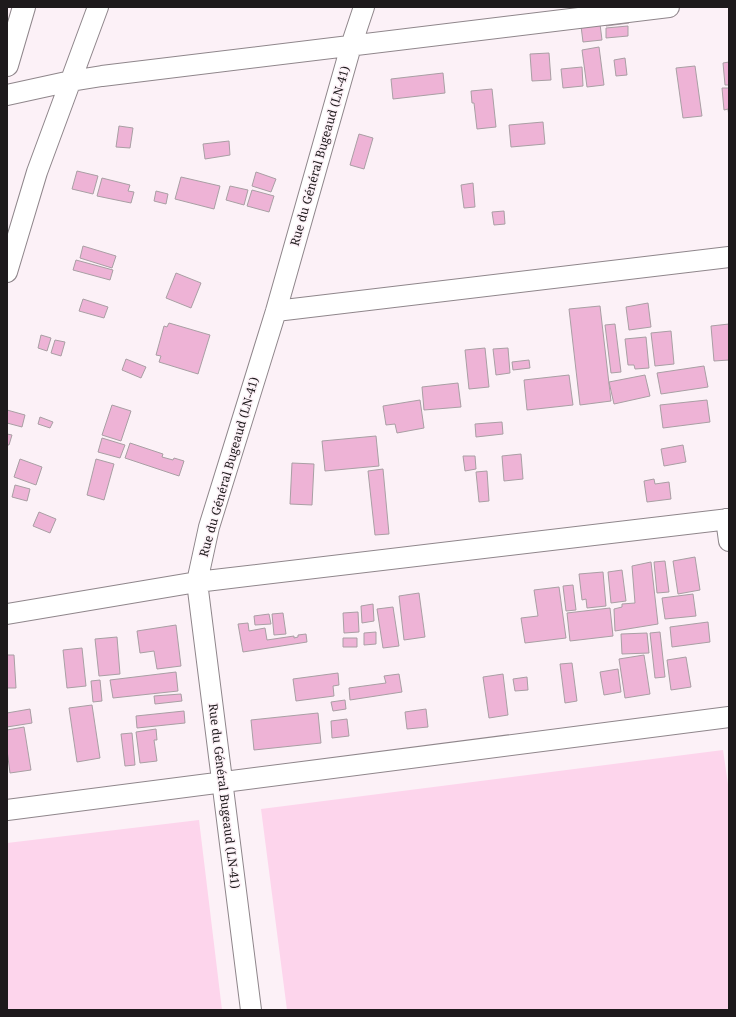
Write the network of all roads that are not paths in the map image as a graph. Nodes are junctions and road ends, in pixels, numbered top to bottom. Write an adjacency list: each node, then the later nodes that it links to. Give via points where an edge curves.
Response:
1 (24, 7): 6 (street)
2 (98, 7): 7 (street)
3 (364, 7): 5 (street, Rue du Général Bugeaud (LN-41))
4 (669, 7): 5 (street)
5 (351, 46): 7 (street); 11 (street, Rue du Général Bugeaud (LN-41))
6 (7, 65)
7 (71, 81): 8 (street); 10 (street, via 37,172)
8 (7, 95)
9 (729, 257): 11 (street)
10 (7, 272)
11 (276, 310): 14 (street, Rue du Général Bugeaud (LN-41), via 208,527)
12 (728, 519): 13 (street); 14 (street)
13 (729, 541)
14 (196, 582): 15 (street); 17 (street, Rue du Général Bugeaud (LN-41))
15 (7, 614)
16 (729, 718): 17 (street)
17 (222, 783): 18 (street); 19 (street, Rue du Général Bugeaud (LN-41))
18 (7, 810)
19 (251, 1010)

